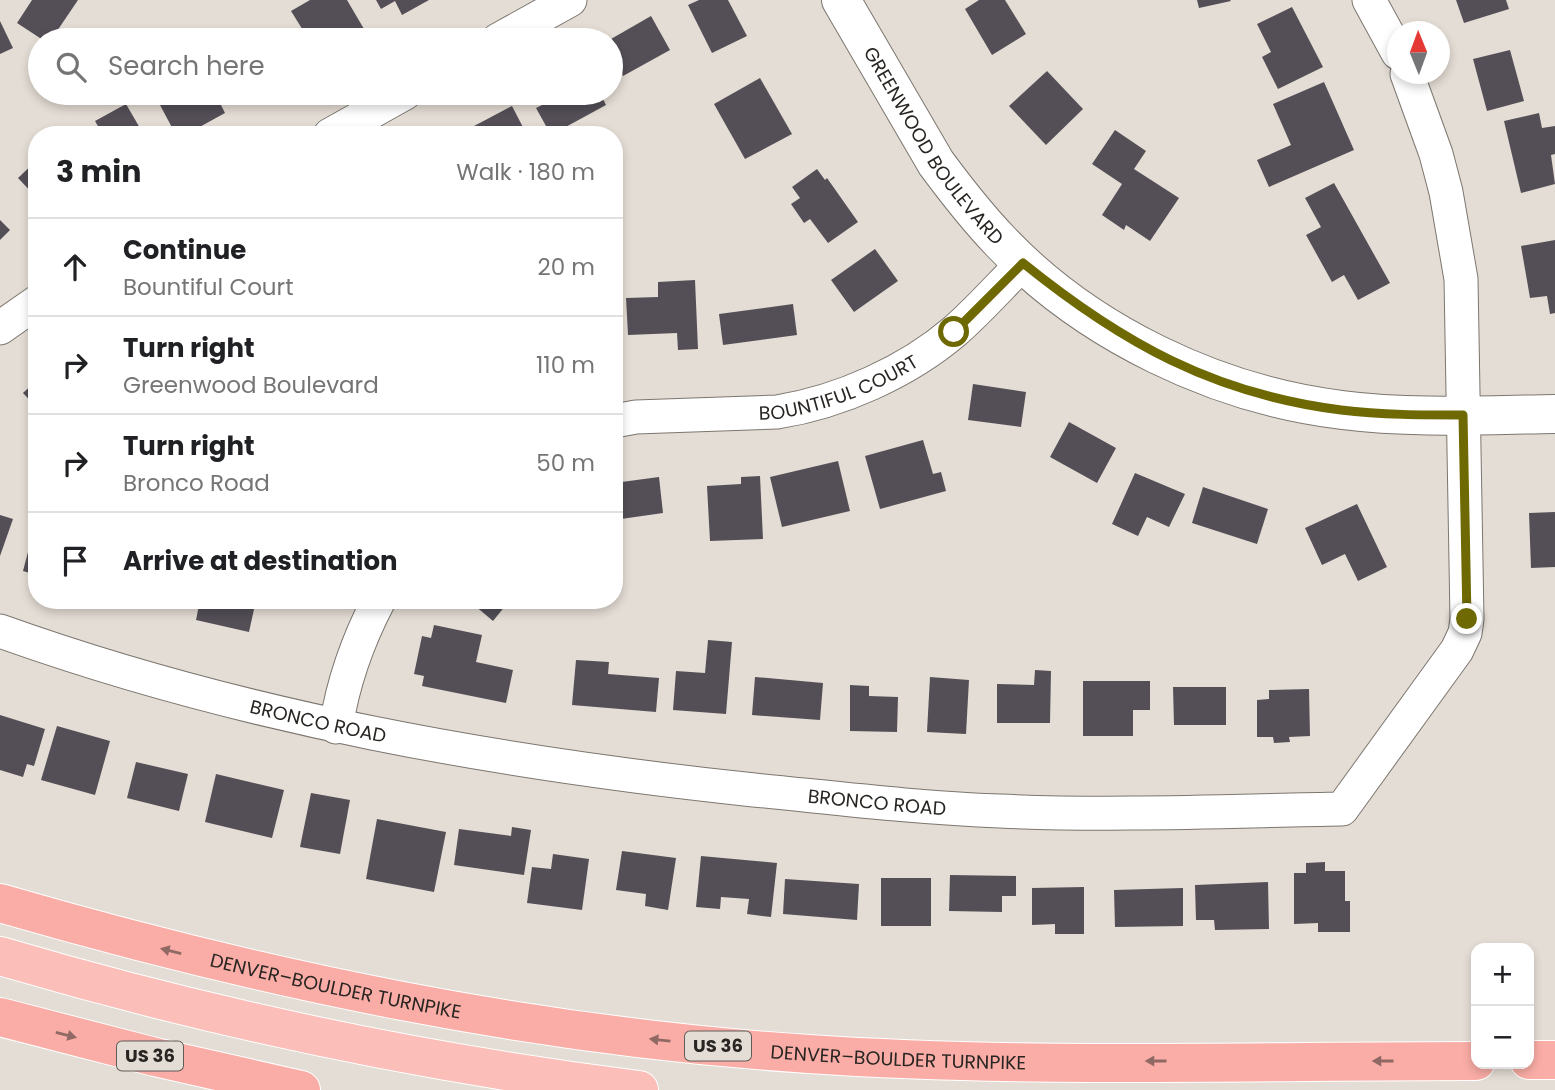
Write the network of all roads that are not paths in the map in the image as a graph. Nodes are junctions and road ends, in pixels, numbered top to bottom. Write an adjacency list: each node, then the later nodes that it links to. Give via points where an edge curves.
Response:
1 (570, 0): 4 (street)
2 (841, 0): 9 (street, GREENWOOD BOULEVARD, via 936,163)
3 (1369, 0): 5 (street)
4 (520, 28)
5 (1387, 33)
6 (1411, 84): 13 (street, via 1436,154 1454,230 1463,309)
7 (384, 105): 8 (street)
8 (346, 126)
9 (1023, 263): 13 (street, GREENWOOD BOULEVARD, via 1112,329 1212,379 1263,395 1344,411); 14 (street, BOUNTIFUL COURT, via 954,332 901,368 853,391 777,412)
10 (28, 308): 11 (street)
11 (0, 328)
12 (1555, 414): 13 (street, GREENWOOD BOULEVARD)
13 (1463, 415): 17 (street, BRONCO ROAD, via 1465,633 1342,809 1069,813 906,806 654,779)
14 (623, 419)
15 (375, 609): 17 (street, via 341,694)
16 (0, 631): 17 (street, BRONCO ROAD, via 71,656)
17 (336, 726)
18 (0, 903): 21 (highway, DENVER–BOULDER TURNPIKE / US 36, one-way to 18, via 964,1061 716,1046 510,1021 358,994 157,947)
19 (0, 956): 25 (highway, via 145,998 320,1038)
20 (0, 1017): 24 (highway, US 36, one-way to 24)
21 (1471, 1060)
22 (1534, 1060): 23 (highway)
23 (1555, 1060)
24 (302, 1090)
25 (639, 1090)

